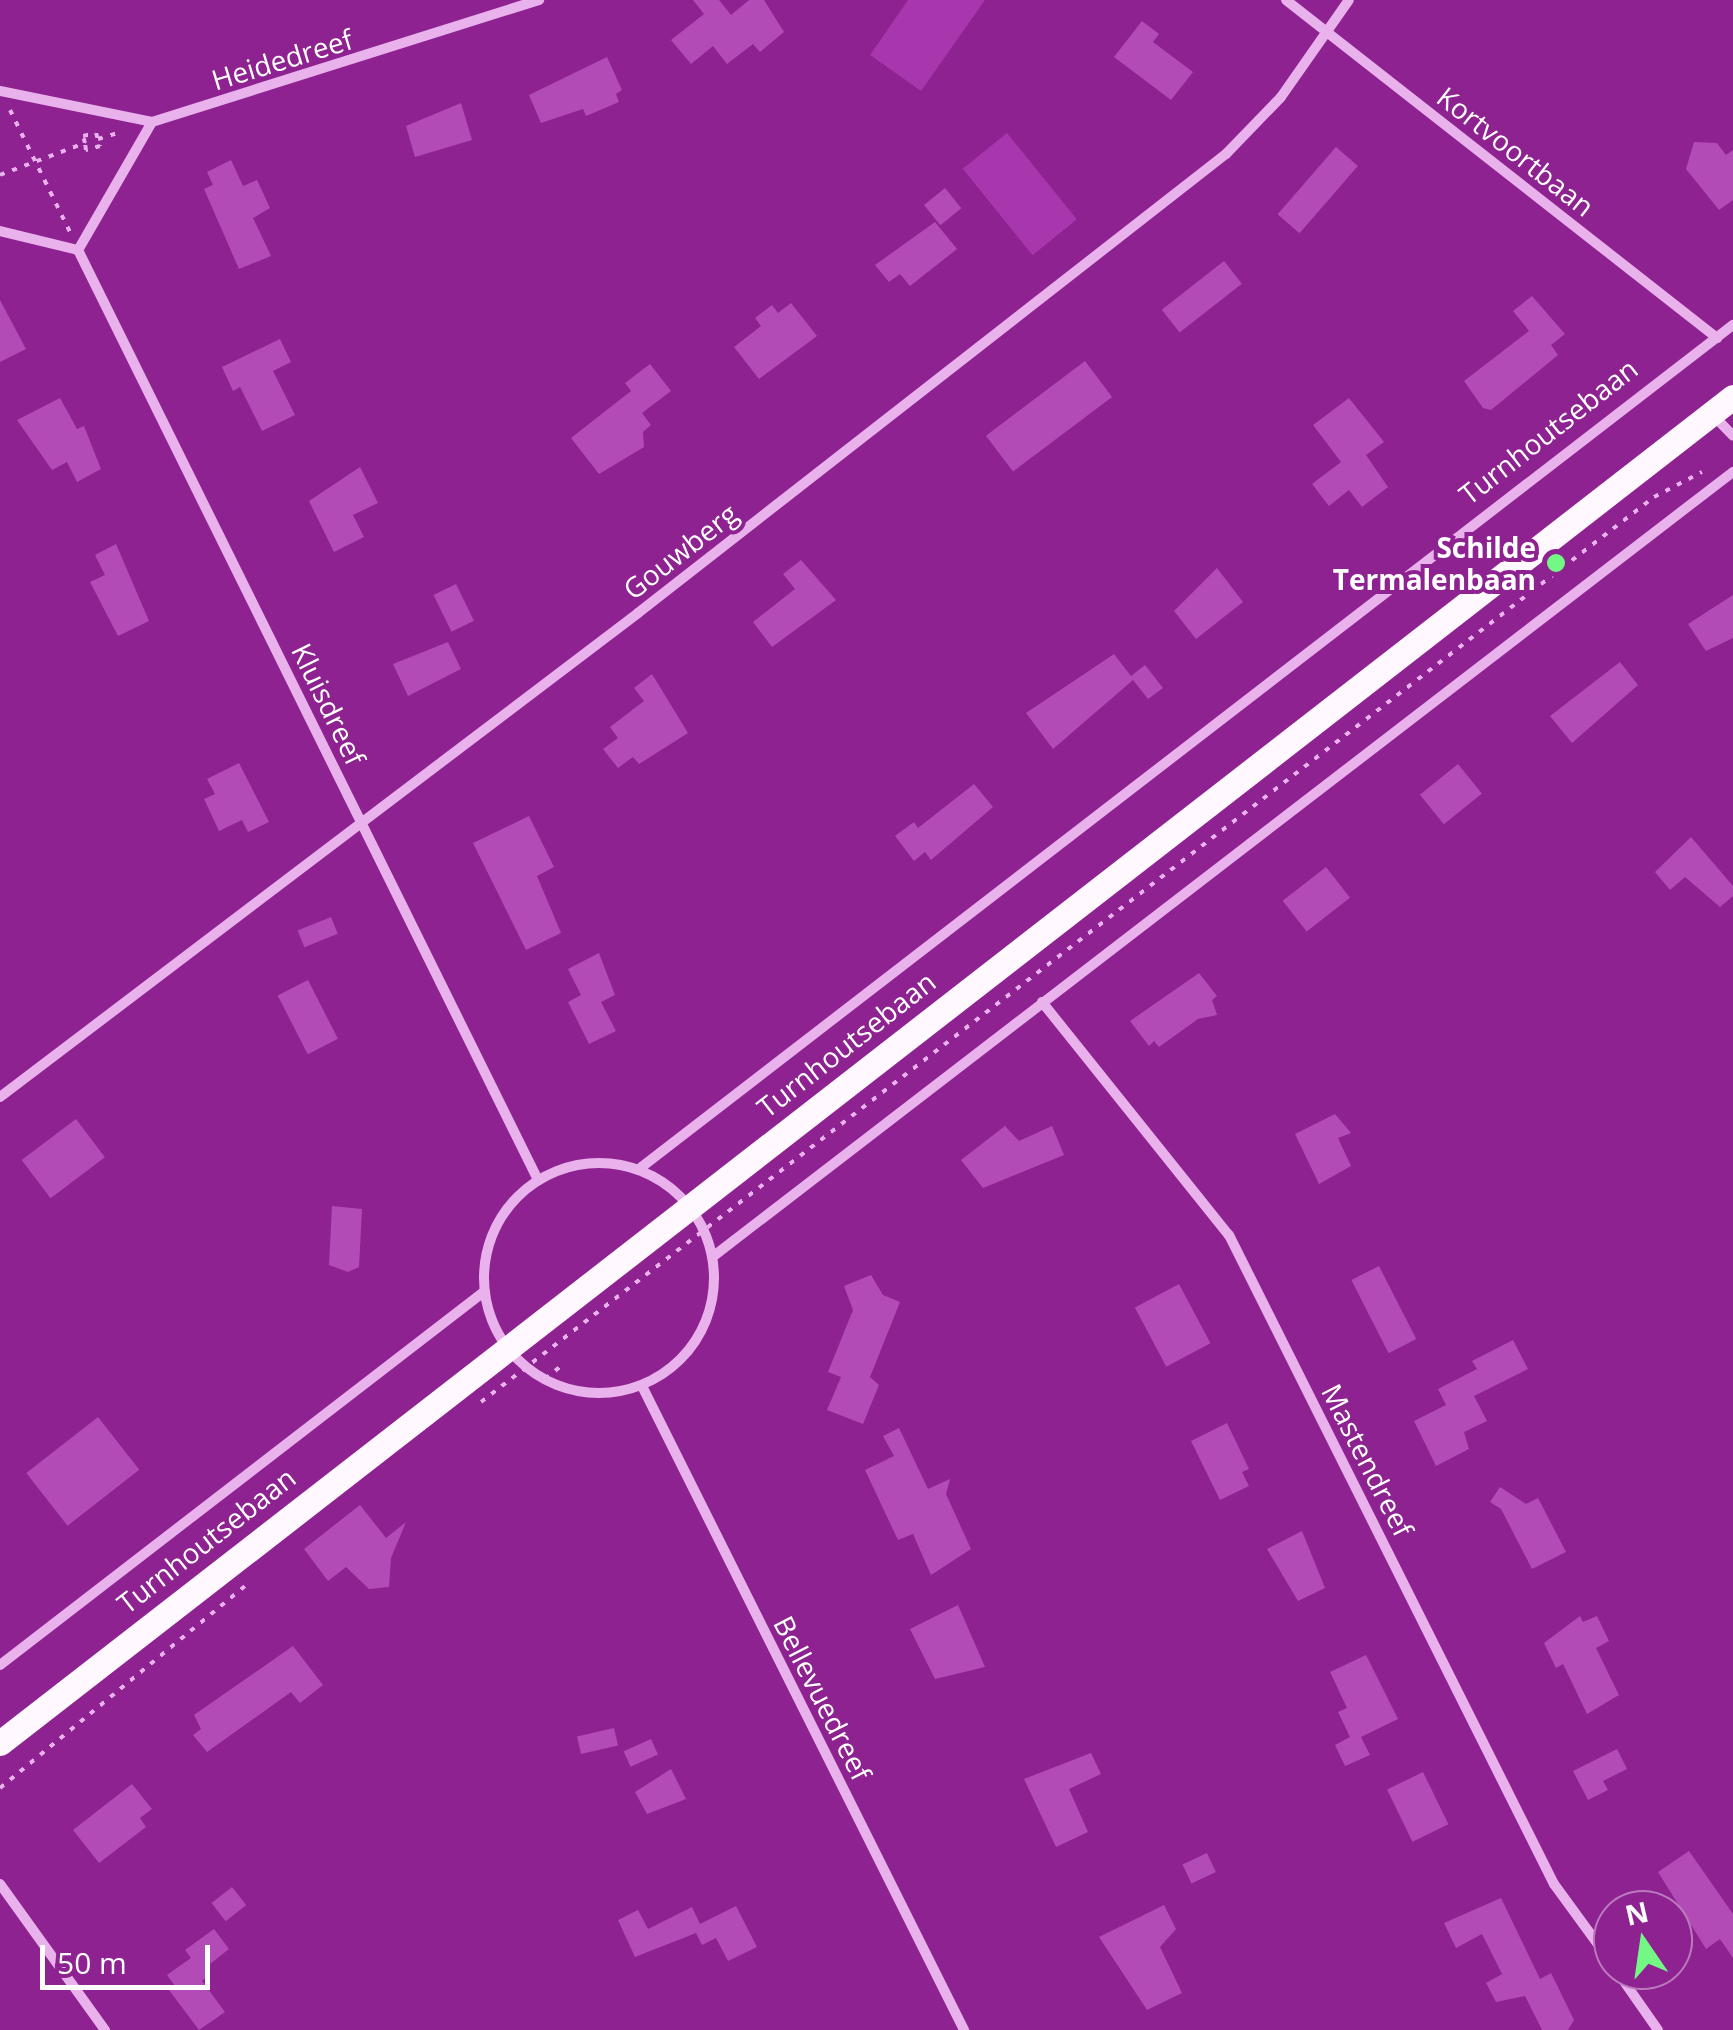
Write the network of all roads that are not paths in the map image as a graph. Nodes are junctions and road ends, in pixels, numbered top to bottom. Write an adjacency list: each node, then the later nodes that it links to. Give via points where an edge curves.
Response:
1 (539, 0): 6 (street, Heidedreef)
2 (1286, 0): 4 (street, Kortvoortbaan)
3 (1349, 0): 4 (street, Gouwberg)
4 (1326, 30): 10 (street, Kortvoortbaan); 15 (street, Gouwberg, via 1280,97 1226,154)
5 (0, 91): 6 (street)
6 (152, 122): 8 (street)
7 (0, 232): 8 (street)
8 (78, 250): 15 (street, Kluisdreef)
9 (1733, 326): 10 (street, Turnhoutsebaan)
10 (1717, 338): 18 (street, Turnhoutsebaan)
11 (1733, 397): 12 (main road, Turnhoutsebaan)
12 (1712, 414): 13 (street); 20 (main road, Turnhoutsebaan)
13 (1733, 436)
14 (1733, 472): 16 (street)
15 (361, 820): 17 (street, Gouwberg); 19 (street, Kluisdreef)
16 (1042, 1002): 21 (street); 28 (street, Mastendreef, via 1229,1235 1554,1884)
17 (0, 1097)
18 (639, 1170): 19 (street, via 605,1162 570,1166); 20 (street)
19 (538, 1180): 22 (street, via 495,1228)
20 (689, 1204): 21 (street); 23 (main road, Turnhoutsebaan)
21 (715, 1255): 24 (street, via 704,1328 678,1363)
22 (484, 1292): 23 (street); 25 (street, Turnhoutsebaan)
23 (506, 1346): 24 (street, via 526,1368 582,1392); 26 (main road, Turnhoutsebaan)
24 (642, 1386): 31 (street, Bellevuedreef)
25 (0, 1664)
26 (0, 1743)
27 (0, 1884): 30 (street)
28 (1593, 1938)
29 (1630, 1990): 32 (street, Mastendreef)
30 (106, 2030)
31 (964, 2030)
32 (1658, 2030)

